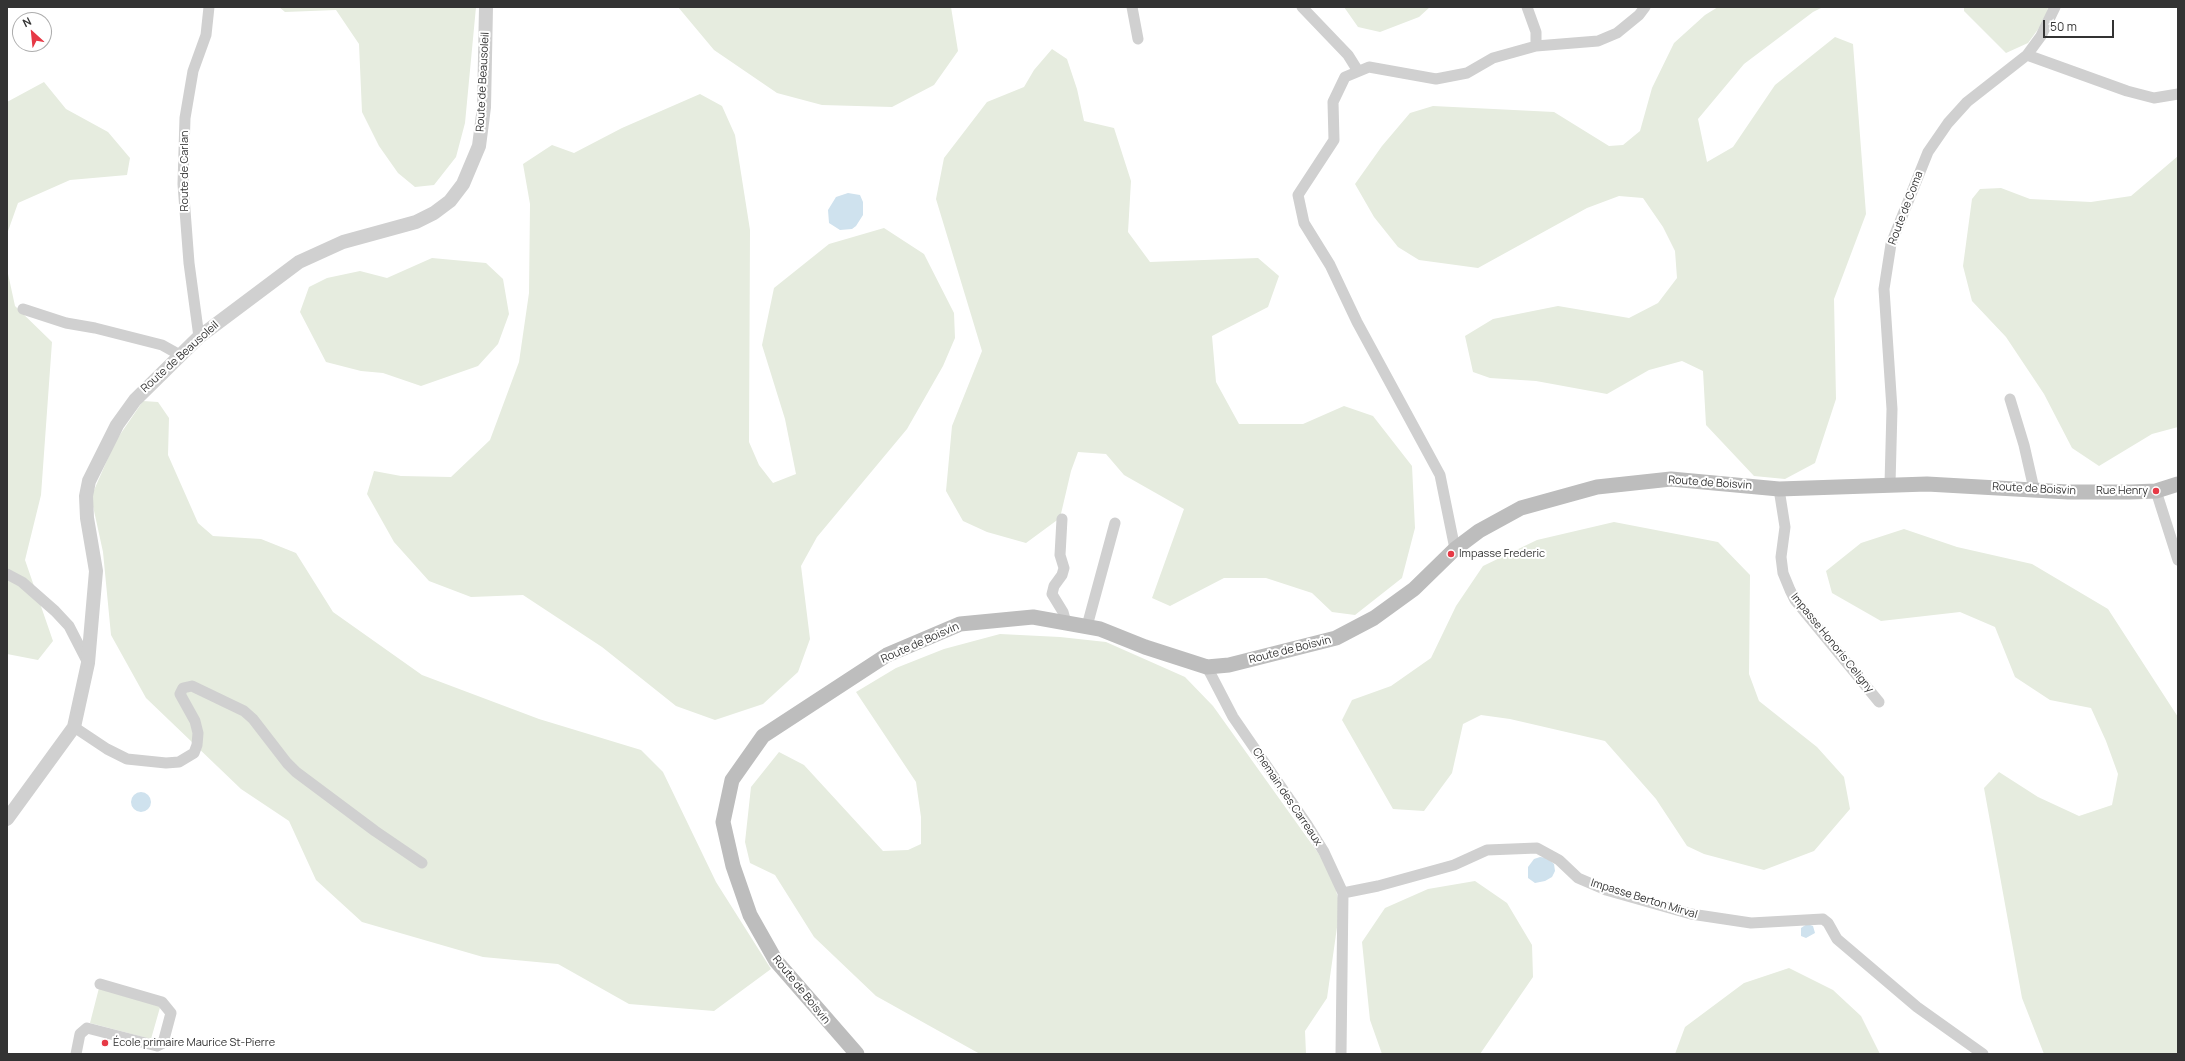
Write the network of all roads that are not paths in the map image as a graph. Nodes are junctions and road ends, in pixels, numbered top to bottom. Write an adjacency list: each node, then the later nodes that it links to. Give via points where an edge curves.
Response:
1 (209, 7): 14 (street, Route de Carlan, via 206,35 193,71 184,133 183,184 189,263)
2 (486, 7): 14 (street, Route de Beausoleil, via 484,108 479,146 463,184 450,201 416,222 343,242 300,262)
3 (1132, 7): 8 (street)
4 (1302, 7): 11 (street, via 1348,55)
5 (1527, 7): 9 (street, via 1536,32)
6 (1645, 7): 9 (street, via 1617,33 1598,41)
7 (2055, 7): 10 (street, Route de Coma, via 2041,36)
8 (1138, 39)
9 (1536, 46): 11 (street, via 1493,58 1467,73 1436,79 1369,67)
10 (2027, 55): 12 (street, via 2154,98); 17 (street, Route de Coma, via 1971,99 1948,123 1928,152 1891,244 1884,289 1892,409)
11 (1358, 72): 24 (street, via 1345,77 1333,102 1334,140 1298,195 1304,223 1330,265 1357,322 1440,475)
12 (2178, 94)
13 (23, 309): 15 (street, via 66,323 162,345)
14 (199, 337): 15 (street, Route de Beausoleil)
15 (180, 355): 29 (street, Route de Beausoleil, via 135,400 117,425 89,481 86,496 87,518 96,571)
16 (2010, 399): 20 (street)
17 (1890, 484): 19 (main road, Route de Boisvin); 20 (main road, Route de Boisvin)
18 (2178, 484): 21 (main road, Route de Boisvin)
19 (1779, 489): 24 (main road, Route de Boisvin, via 1671,479 1597,487 1521,508 1479,531); 31 (street, Impasse Honoris Celigny, via 1785,526 1783,573 1790,590 1795,600)
20 (2034, 489): 21 (main road, Route de Boisvin, via 2068,492)
21 (2156, 491): 25 (street)
22 (1062, 519): 27 (street, via 1060,555 1064,568 1052,594 1063,612)
23 (1115, 523): 28 (street)
24 (1456, 549): 30 (main road, Route de Boisvin, via 1414,589 1374,618 1336,638 1229,665)
25 (2178, 560)
26 (7, 574): 29 (street, via 22,582 69,626)
27 (1066, 623): 28 (main road, Route de Boisvin); 38 (main road, Route de Boisvin, via 1033,617 960,624 887,655 763,736 732,780 723,822 732,866 750,915 776,962)
28 (1087, 626): 30 (main road, Route de Boisvin)
29 (88, 663): 32 (street, Route de Beausoleil)
30 (1207, 667): 35 (street, Chemain des Carreaux, via 1233,717 1324,852)
31 (1880, 702)
32 (74, 728): 33 (street, Route de Beausoleil); 34 (street, via 127,759 179,762 194,753 197,745 195,721 180,694 183,688 192,686 244,711 296,772 374,832)
33 (7, 819)
34 (422, 863)
35 (1343, 893): 39 (street, Chemain des Carreaux); 40 (street, Impasse Berton Mirval, via 1454,865 1487,850 1537,848 1559,860 1578,878 1606,890 1691,914 1752,924 1823,919 1828,922 1837,938 1917,1007)
36 (100, 984): 37 (street, via 162,1002 170,1013 164,1043 157,1046 87,1028 80,1034)
37 (76, 1054)
38 (857, 1054)
39 (1341, 1054)
40 (1983, 1054)

